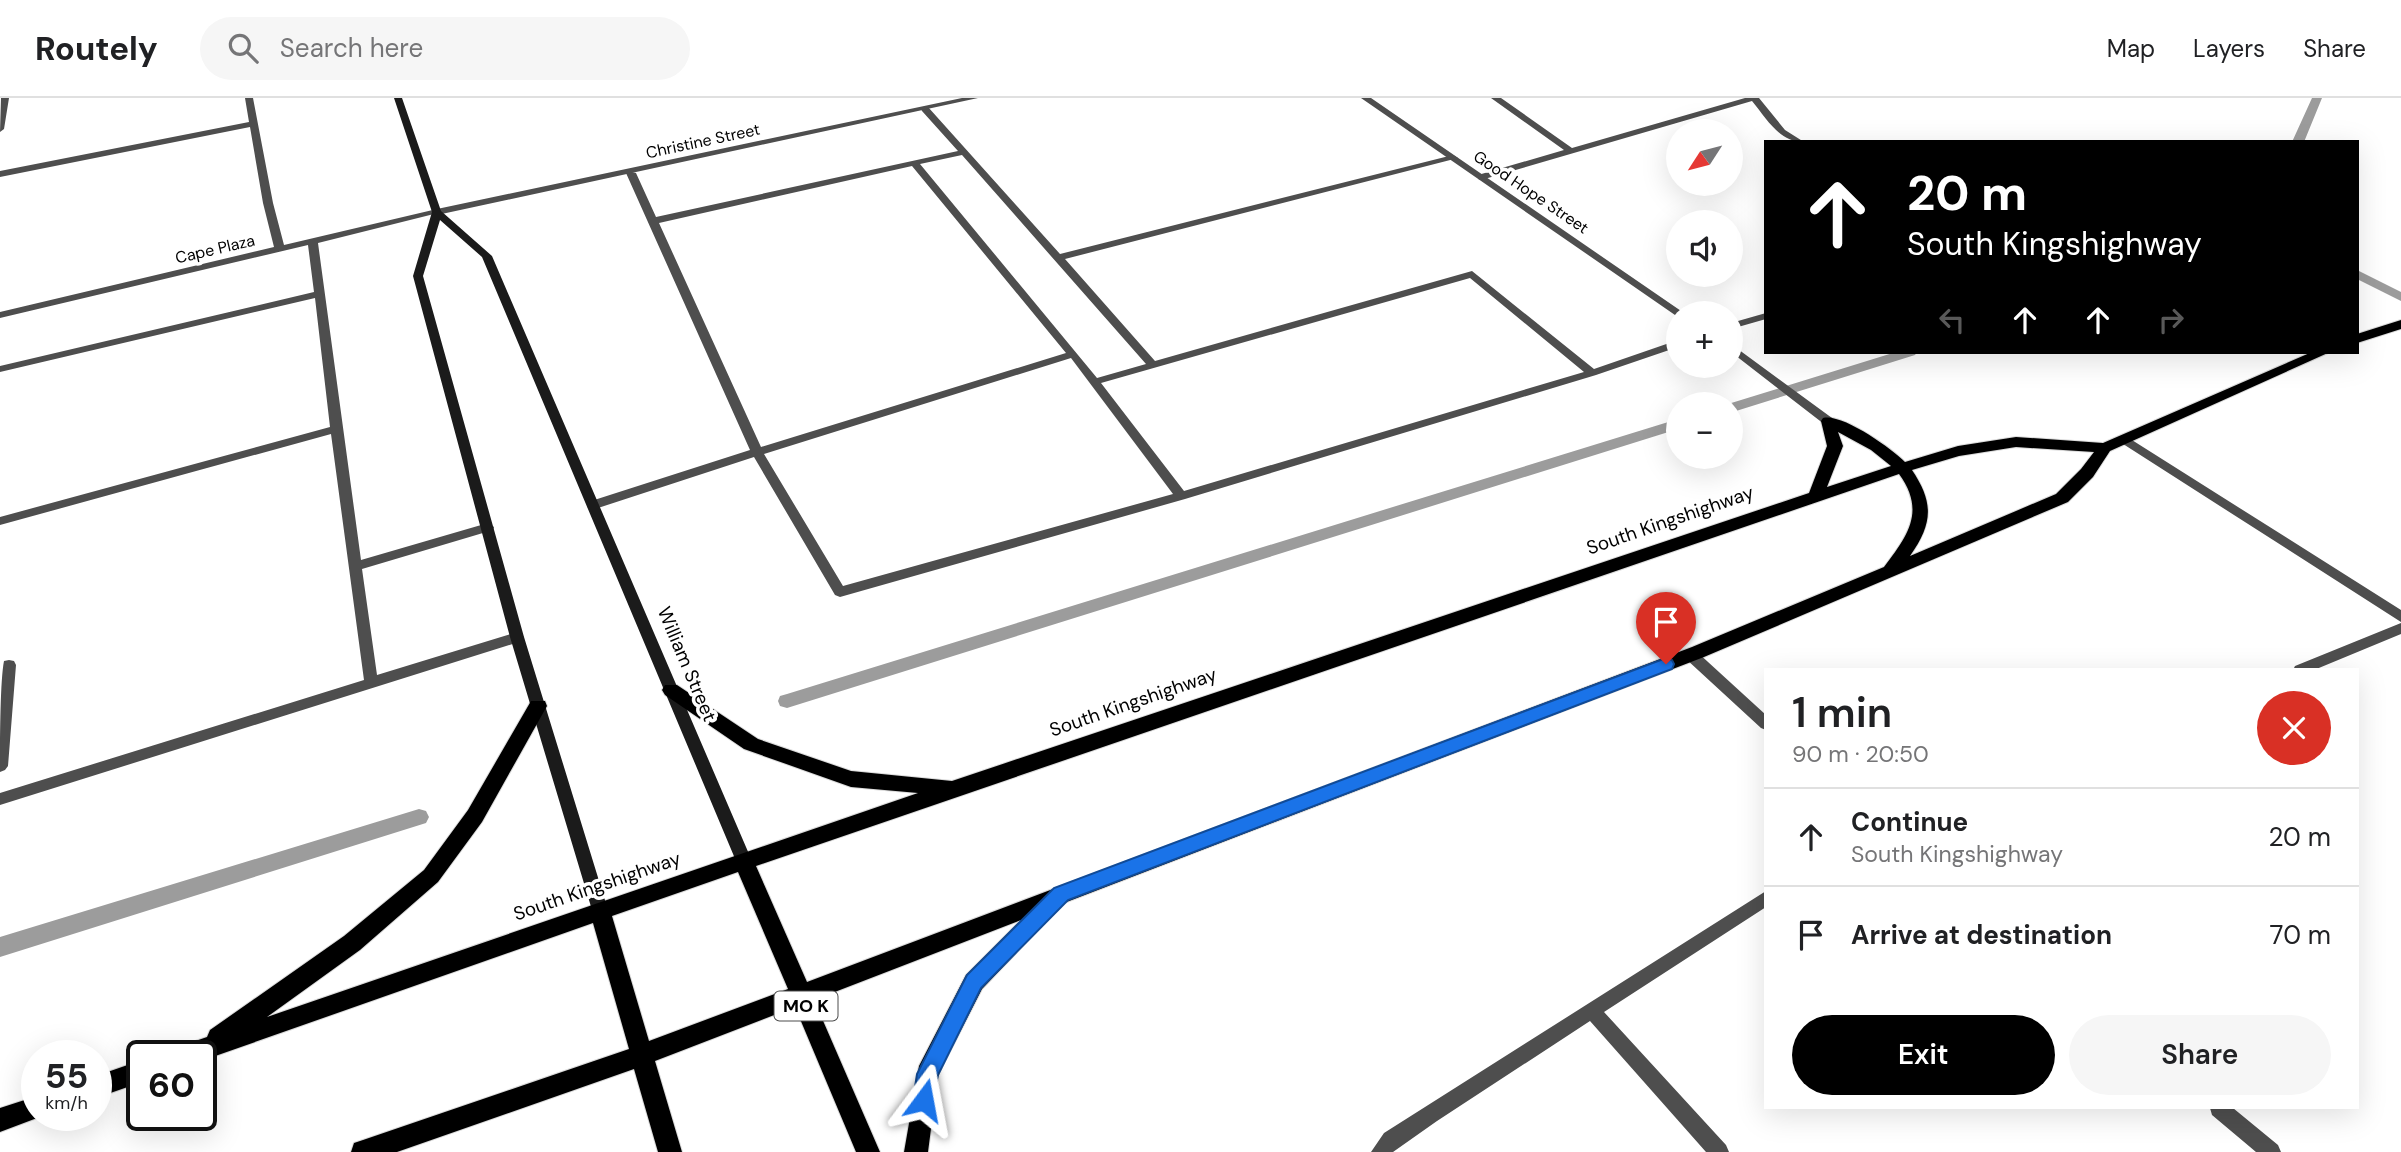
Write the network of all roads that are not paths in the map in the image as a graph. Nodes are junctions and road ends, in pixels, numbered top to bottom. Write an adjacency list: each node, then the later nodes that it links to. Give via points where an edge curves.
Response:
1 (5, 98): 10 (street)
2 (249, 98): 9 (street)
3 (398, 98): 19 (main road, William Street)
4 (974, 98): 8 (street, Christine Street)
5 (1365, 98): 14 (street, Good Hope Street)
6 (1495, 98): 12 (street)
7 (1754, 98): 11 (street, via 1782,132); 12 (street)
8 (925, 108): 13 (street); 16 (street, Christine Street)
9 (253, 124): 17 (street); 22 (street)
10 (0, 129)
11 (1796, 140)
12 (1571, 151): 18 (street)
13 (964, 152): 15 (street); 23 (street)
14 (1453, 158): 18 (street, Good Hope Street); 23 (street)
15 (914, 163): 20 (street); 32 (street)
16 (631, 173): 19 (street, Christine Street); 20 (street)
17 (0, 174)
18 (1480, 177): 25 (street, Good Hope Street)
19 (437, 212): 21 (street, Cape Plaza); 46 (main road, William Street, via 487,257); 48 (main road, via 418,276)
20 (653, 221): 42 (street)
21 (313, 243): 22 (street, Cape Plaza); 24 (street)
22 (280, 250): 26 (street, Cape Plaza)
23 (1058, 258): 35 (street)
24 (319, 294): 36 (street); 40 (street)
25 (1666, 304)
26 (0, 315)
27 (1764, 317): 28 (street)
28 (1743, 323)
29 (2401, 324): 30 (main road)
30 (2359, 338)
31 (1666, 347): 37 (street)
32 (1073, 354): 38 (street); 42 (street)
33 (2318, 354): 41 (main road, South Kingshighway)
34 (1743, 355): 39 (street)
35 (1153, 365): 37 (street, via 1472,274); 38 (street)
36 (0, 369)
37 (1592, 373): 44 (street)
38 (1094, 382): 44 (street)
39 (1828, 421): 43 (main road); 45 (main road, via 1835,446)
40 (336, 429): 47 (street); 49 (street)
41 (2115, 444): 43 (main road, South Kingshighway, via 2016,442 1958,451); 50 (main road, South Kingshighway, via 2062,498); 51 (street)
42 (757, 452): 44 (street, via 840,592); 46 (street)
43 (1905, 467): 45 (main road, South Kingshighway); 50 (main road, via 1917,492 1920,519 1913,540)
44 (1181, 496)
45 (1816, 497): 62 (main road, South Kingshighway)
46 (593, 505): 58 (main road, William Street)
47 (0, 521)
48 (488, 527): 49 (street); 53 (main road)
49 (354, 567): 57 (street)
50 (1889, 572): 54 (main road, South Kingshighway)
51 (2401, 617)
52 (2401, 628): 56 (street)
53 (517, 637): 57 (street); 59 (main road)
54 (1691, 655): 60 (street); 65 (main road, South Kingshighway)
55 (9, 664): 61 (street)
56 (2305, 668)
57 (371, 681): 63 (street)
58 (671, 690): 62 (main road, via 751,744 801,762 851,779); 64 (main road, William Street)
59 (538, 706): 67 (main road); 70 (main road, via 475,816 431,876 352,943)
60 (1764, 722)
61 (0, 766)
62 (956, 788): 64 (main road, South Kingshighway)
63 (0, 799)
64 (744, 861): 67 (main road, South Kingshighway); 68 (main road, William Street / MO K)
65 (1061, 894): 68 (main road, South Kingshighway); 79 (main road, via 974,982 927,1074)
66 (1764, 899): 69 (street)
67 (600, 910): 71 (main road, South Kingshighway); 72 (main road)
68 (801, 994): 72 (main road, South Kingshighway); 78 (main road, William Street / MO K)
69 (1592, 1011): 80 (street, via 1391,1140); 81 (street)
70 (212, 1040)
71 (217, 1045)
72 (642, 1055): 76 (main road, South Kingshighway); 77 (main road)
73 (2220, 1109): 82 (street)
74 (21, 1113): 75 (main road)
75 (0, 1120)
76 (363, 1152)
77 (670, 1152)
78 (868, 1152)
79 (916, 1152)
80 (1381, 1152)
81 (1719, 1152)
82 (2271, 1152)

